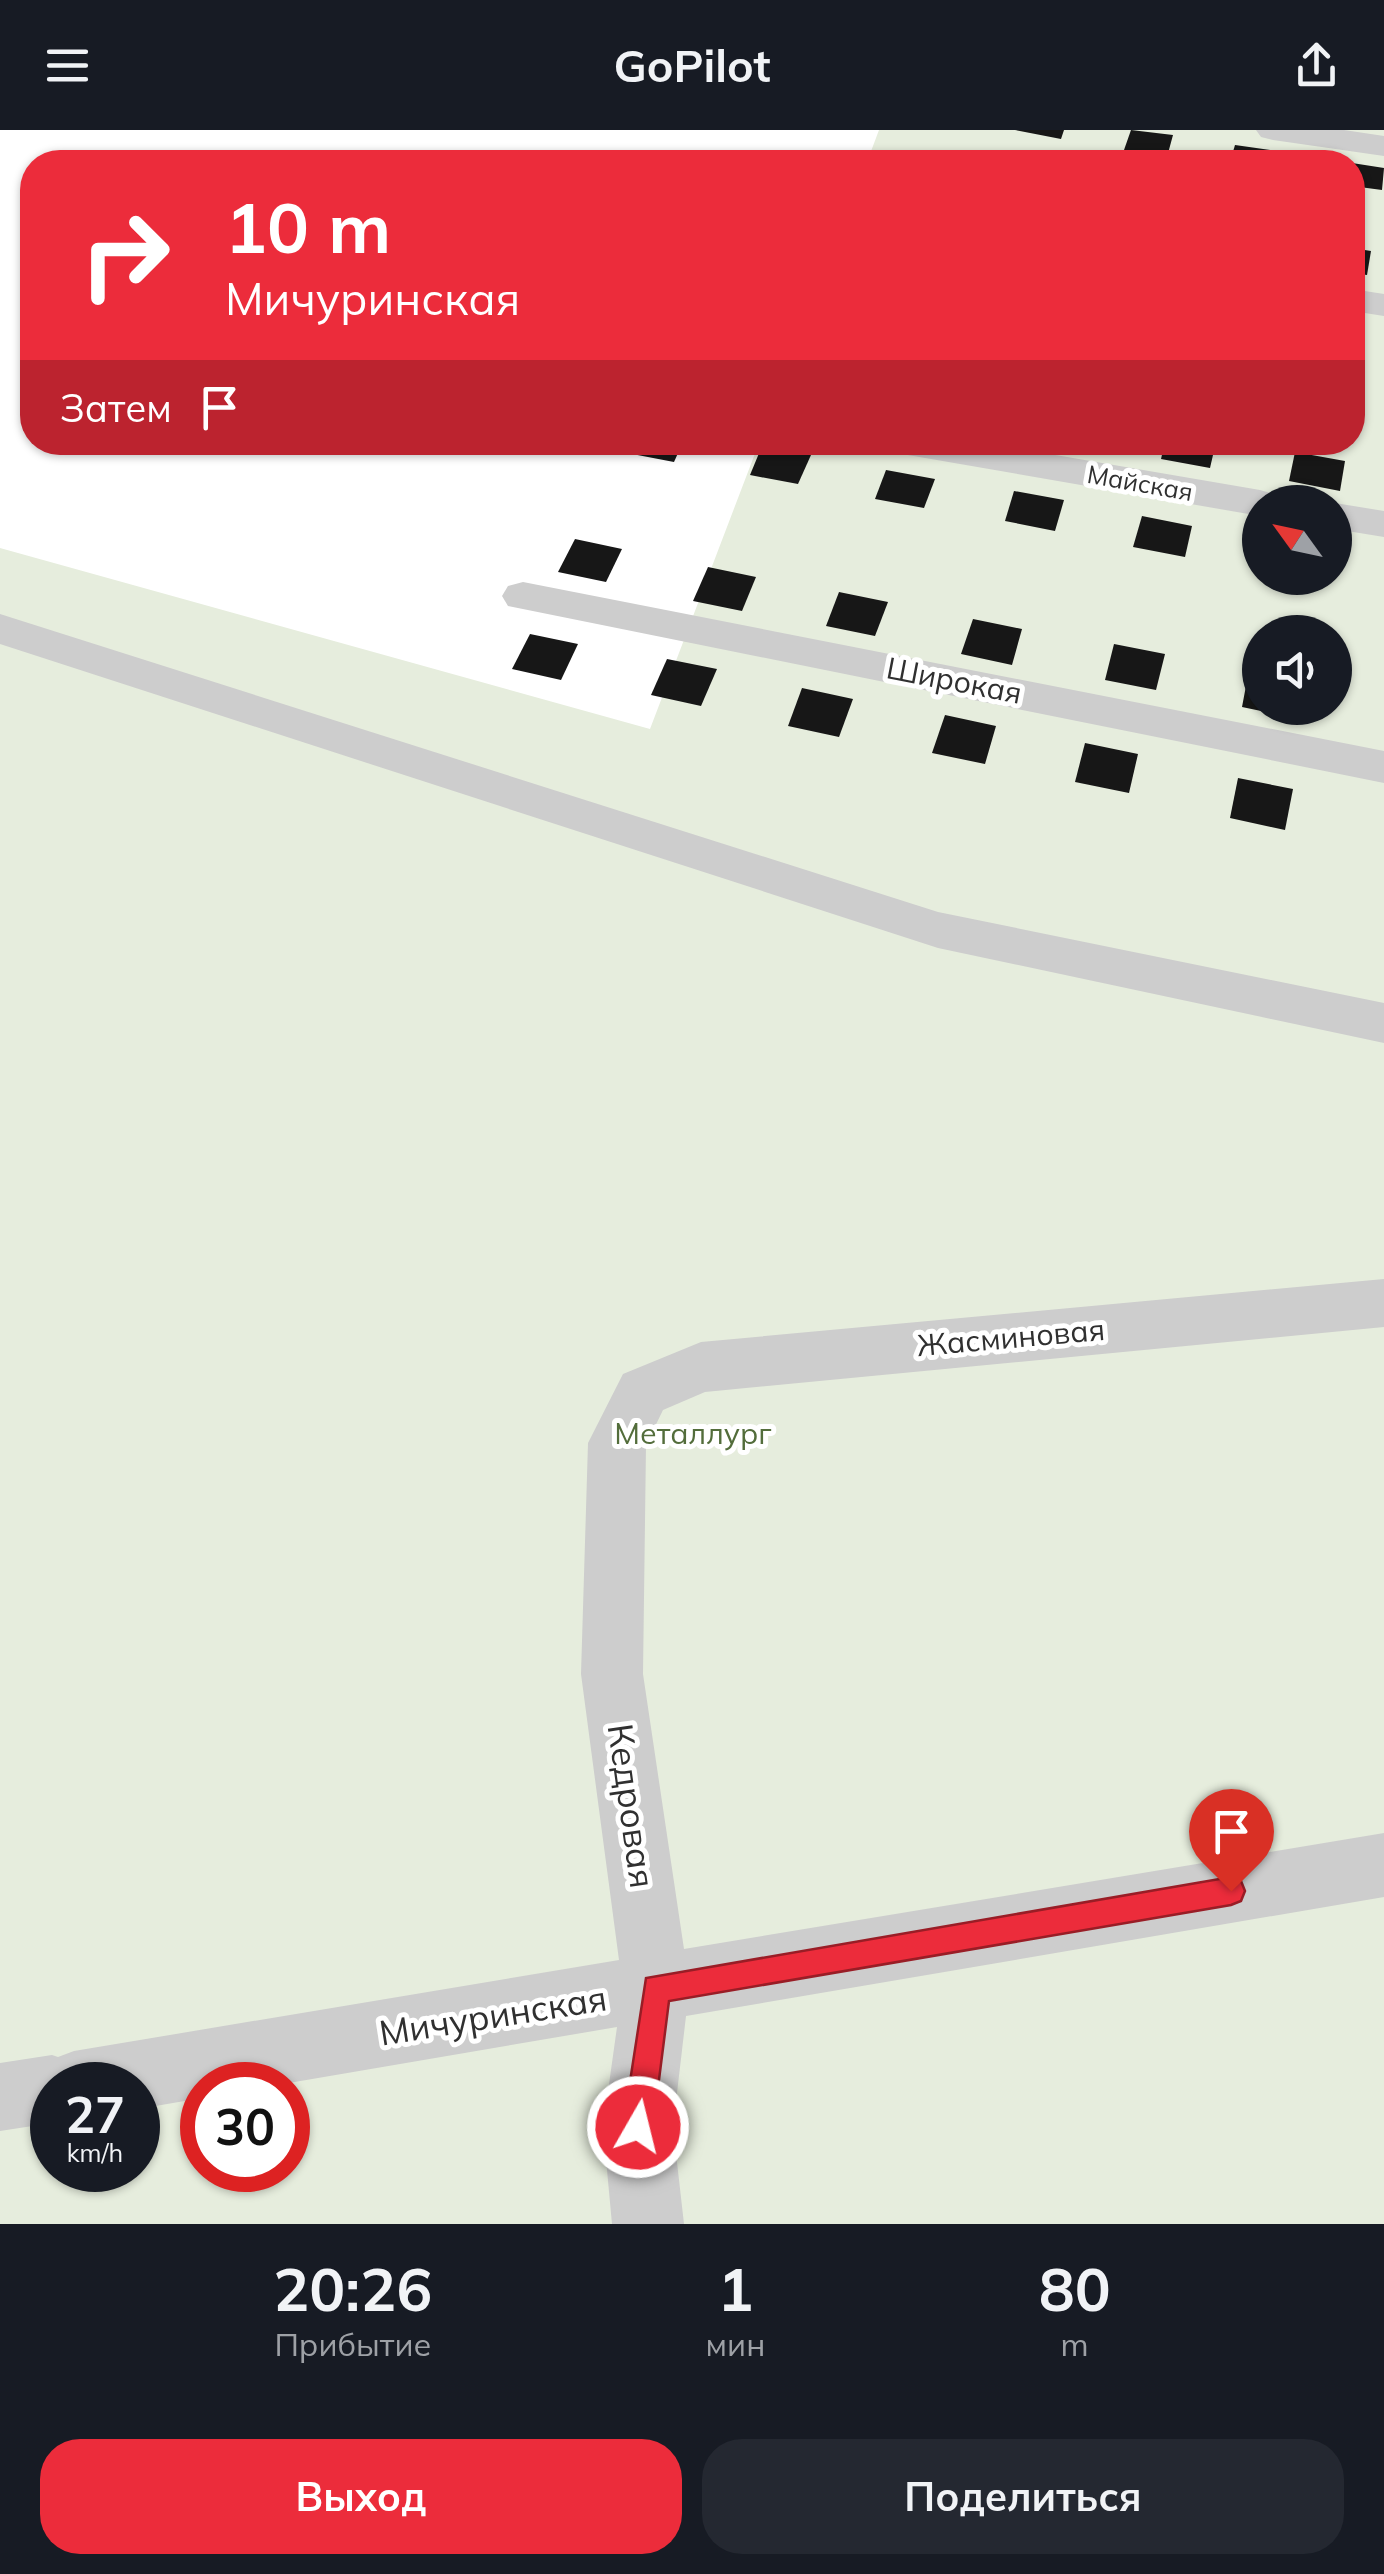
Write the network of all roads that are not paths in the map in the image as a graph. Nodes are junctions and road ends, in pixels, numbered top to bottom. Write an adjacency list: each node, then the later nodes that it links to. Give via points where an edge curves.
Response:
1 (1273, 130): 2 (street)
2 (1384, 146)
3 (978, 455): 4 (street, Майская)
4 (1242, 500)
5 (1352, 519): 6 (street)
6 (1384, 524)
7 (523, 596): 9 (street, Широкая)
8 (0, 630): 10 (street, via 938,930)
9 (1384, 767)
10 (1384, 1023)
11 (1384, 1303): 12 (street, Жасминовая, via 701,1367)
12 (644, 1392): 14 (street, Кедровая, via 617,1443 612,1674)
13 (1384, 1865): 14 (street, Мичуринская)
14 (656, 1988): 15 (street, Мичуринская); 18 (street, Кедровая, via 638,2127)
15 (160, 2071)
16 (30, 2092): 17 (street)
17 (0, 2097)
18 (648, 2224)

